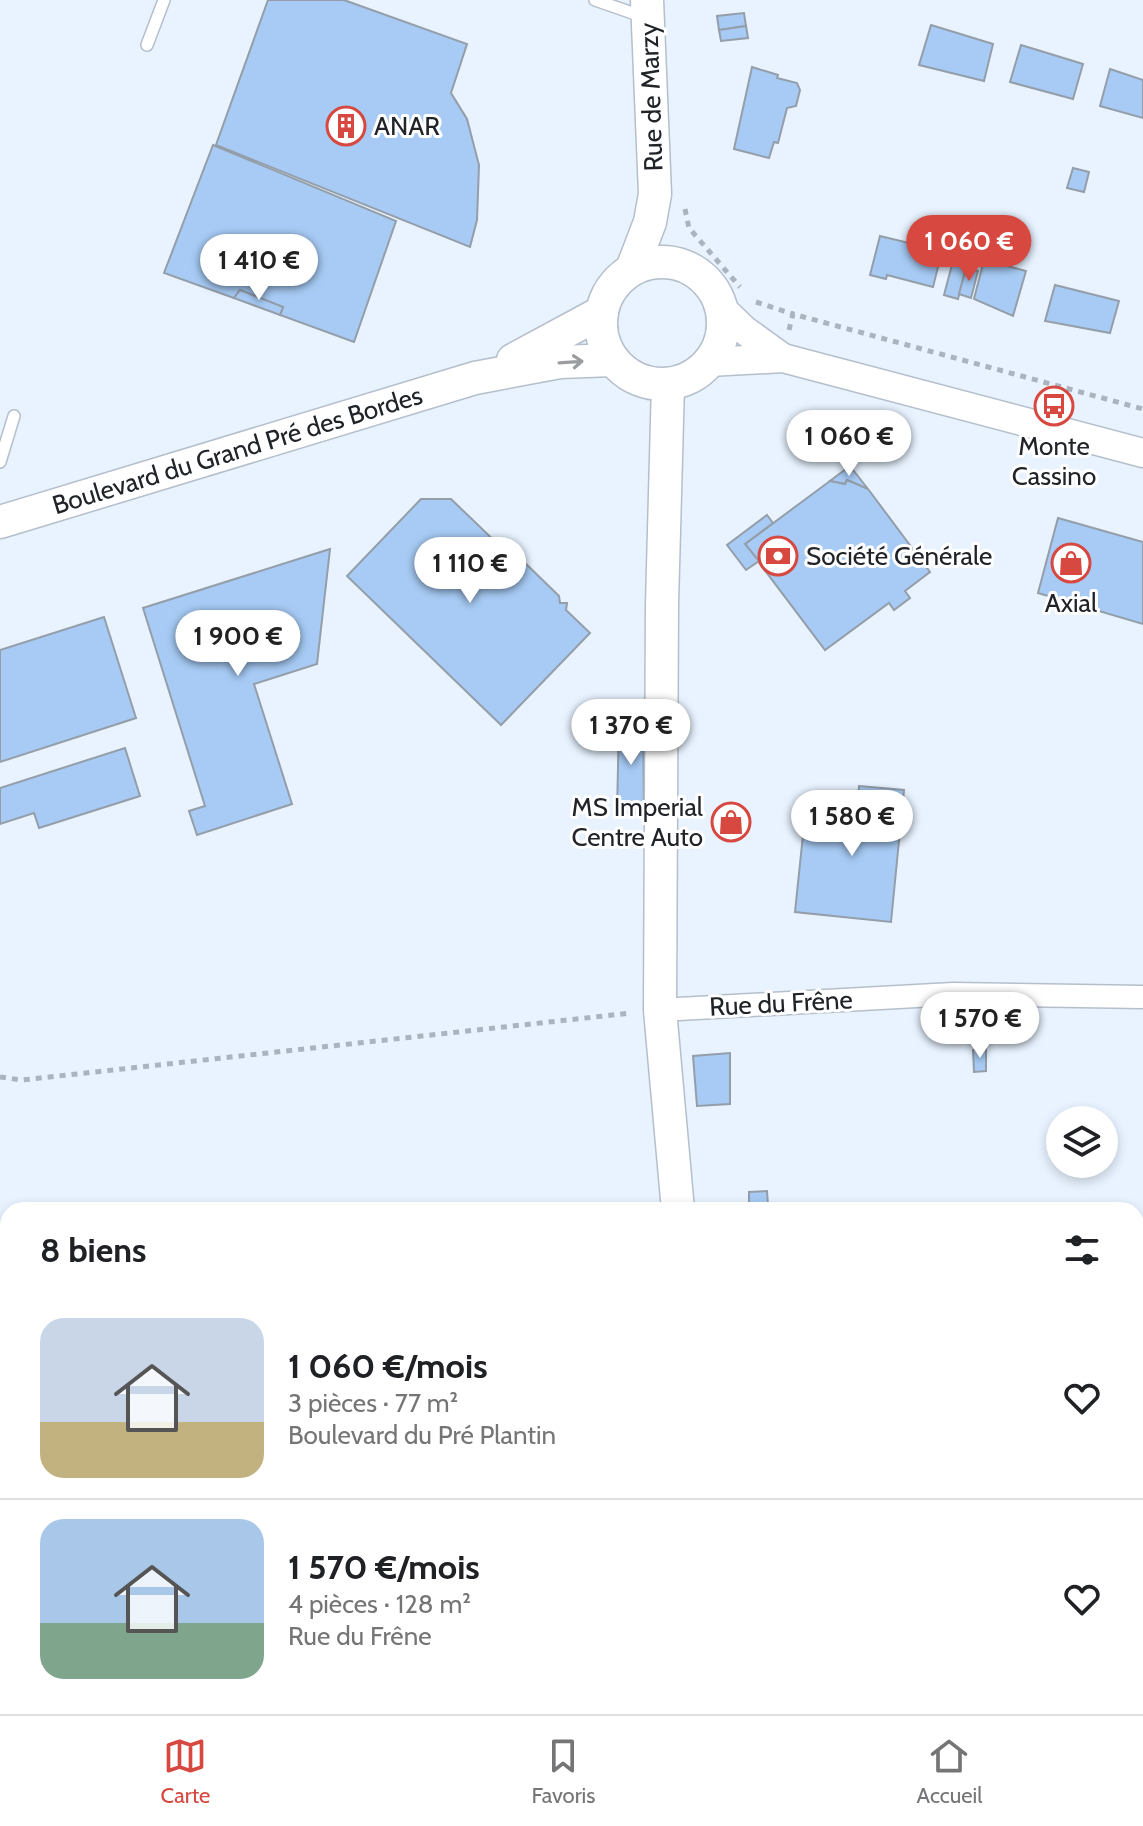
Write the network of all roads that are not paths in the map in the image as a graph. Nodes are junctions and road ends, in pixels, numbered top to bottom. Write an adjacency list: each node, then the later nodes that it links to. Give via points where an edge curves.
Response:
1 (164, 0): 4 (lane)
2 (595, 0): 3 (lane)
3 (648, 9): 5 (main road, Rue de Marzy)
4 (147, 45)
5 (670, 198): 6 (main road, Rue de Marzy); 7 (main road, Rue de Marzy, via 650,222)
6 (684, 266): 7 (main road, via 658,262); 8 (main road, via 702,275 714,290)
7 (632, 269): 9 (main road, via 618,281)
8 (740, 301): 10 (street, via 744,330); 12 (main road)
9 (602, 312): 11 (main road, via 603,337); 13 (main road, Boulevard du Grand Pré des Bordes)
10 (783, 358): 12 (street); 16 (street)
11 (613, 360): 13 (main road, Boulevard du Grand Pré des Bordes, one-way to 11, via 560,362); 14 (main road, via 638,378)
12 (709, 362): 14 (main road, via 698,373)
13 (475, 378): 18 (main road, Boulevard du Grand Pré des Bordes)
14 (668, 384): 20 (main road)
15 (14, 416): 17 (lane)
16 (1143, 453)
17 (0, 462)
18 (0, 522)
19 (1143, 997): 20 (street, Rue du Frêne, via 953,994)
20 (660, 1010): 21 (main road)
21 (677, 1202)

